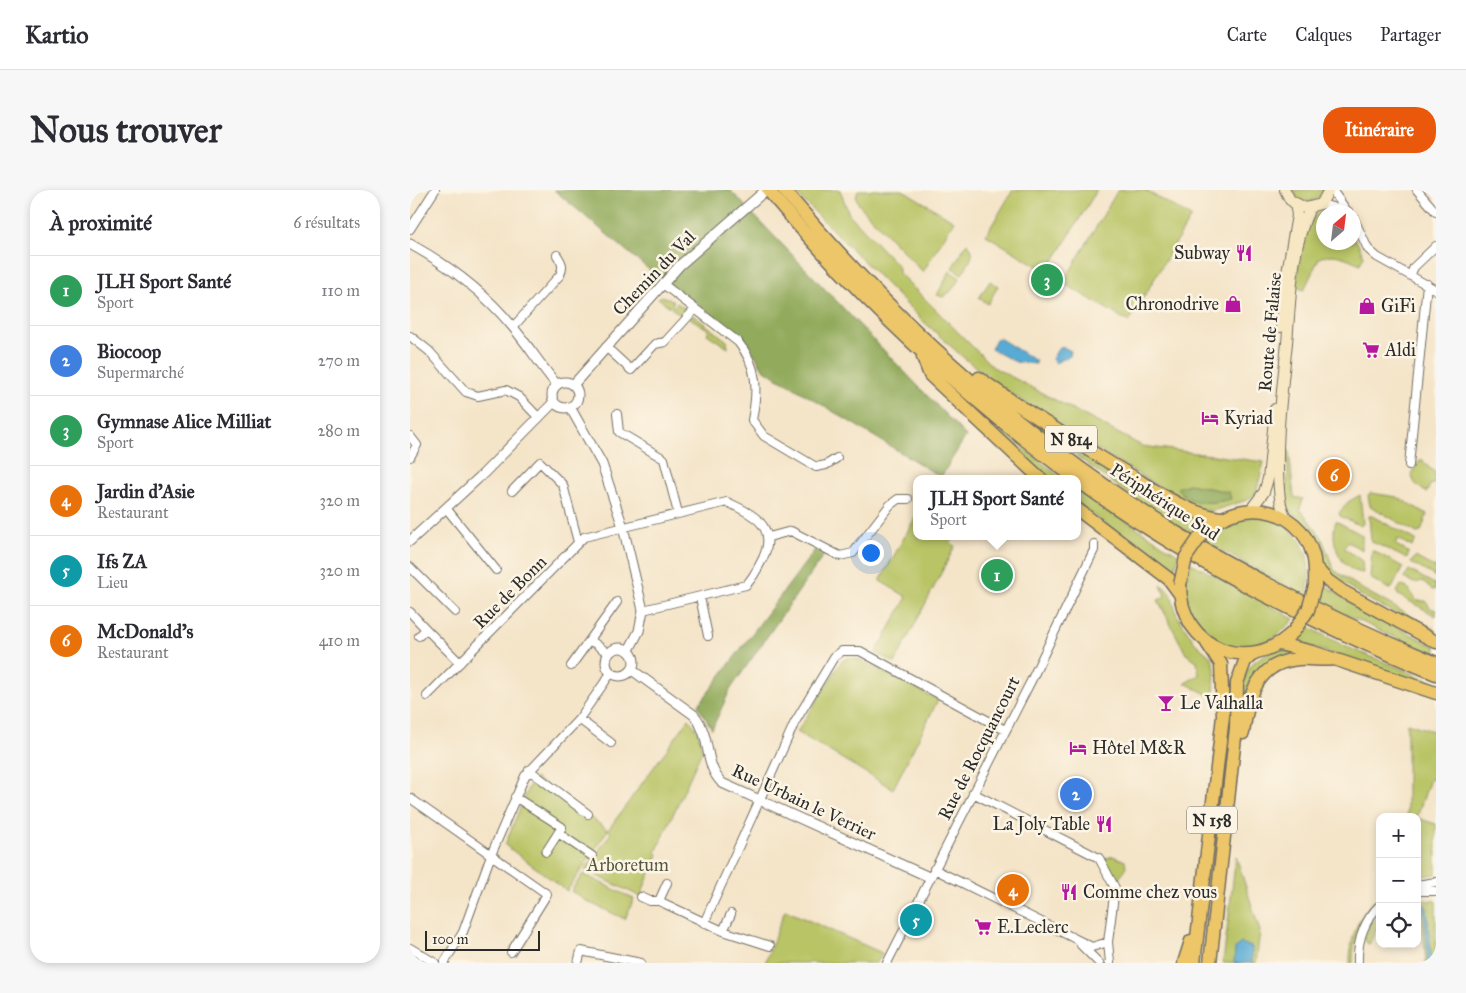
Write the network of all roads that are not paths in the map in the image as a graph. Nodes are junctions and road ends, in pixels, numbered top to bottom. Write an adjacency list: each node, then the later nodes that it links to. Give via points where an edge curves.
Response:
1 (434, 190): 13 (street)
2 (767, 190): 19 (street, Chemin du Val, via 680,265); 26 (highway, Périphérique Sud / N 814, via 849,282)
3 (784, 190): 26 (highway, Périphérique Sud / N 814)
4 (1286, 190): 7 (main road)
5 (1331, 190): 8 (main road); 10 (street)
6 (1417, 190): 12 (street)
7 (1295, 204): 11 (main road); 43 (main road, Route de Falaise, via 1297,215 1285,284 1268,479 1264,492)
8 (1321, 204): 9 (street); 11 (main road)
9 (1324, 205)
10 (1343, 205)
11 (1310, 208): 47 (main road, Route de Falaise, via 1301,228 1295,256 1282,392 1278,474 1280,501)
12 (1436, 212)
13 (410, 229)
14 (1361, 232): 18 (street, via 1372,253)
15 (410, 244): 23 (street, via 464,279)
16 (1436, 246): 18 (street)
17 (557, 255): 23 (street, via 563,269 560,275)
18 (1411, 274): 20 (street)
19 (663, 284): 22 (street); 25 (street, Chemin du Val)
20 (1426, 284): 21 (street); 36 (street)
21 (1436, 290)
22 (695, 309): 25 (street, via 665,342 655,344 631,370); 35 (street, via 746,352 754,370 757,395 752,420 764,436 816,467)
23 (513, 326): 27 (street)
24 (410, 336): 32 (street, via 466,392 478,396 506,390 519,397)
25 (606, 347): 28 (street, Chemin du Val)
26 (926, 349): 37 (highway, N 814, via 930,375); 38 (highway, Périphérique Sud / N 814, via 994,416); 46 (highway, N 814, via 950,354 1040,420 1164,495 1195,512); 73 (highway, Périphérique Sud / N 814, via 1072,461 1180,534 1296,599)
27 (557, 385): 28 (street, via 565,382); 29 (street, via 552,392)
28 (573, 385): 30 (street, via 578,396)
29 (554, 402): 30 (street, via 559,407); 32 (street)
30 (570, 407): 48 (street, via 602,464)
31 (616, 414): 45 (street, via 619,432 664,460)
32 (539, 418): 42 (street)
33 (410, 436): 34 (street, via 417,445)
34 (410, 457)
35 (837, 458)
36 (1410, 465)
37 (1037, 475)
38 (1071, 475)
39 (1081, 482): 78 (highway, Périphérique Sud / N 814, via 1168,540 1270,599 1358,642)
40 (512, 491): 51 (street, via 540,462 563,485)
41 (908, 499): 49 (street, via 898,499 890,505 853,554 840,556 791,531)
42 (446, 508): 50 (street); 55 (street)
43 (1251, 509): 46 (highway); 47 (highway)
44 (1081, 512): 56 (highway)
45 (678, 513): 48 (street, Rue de Bonn); 49 (street, Rue de Bonn, via 727,502 760,521)
46 (1220, 518): 56 (highway, bridge, via 1202,534 1186,557)
47 (1288, 520): 54 (highway, via 1307,541)
48 (623, 527): 51 (street, Rue de Bonn, via 584,537); 59 (street)
49 (768, 537): 57 (street, via 767,548 746,585)
50 (410, 541)
51 (578, 542): 74 (street, Rue de Bonn)
52 (1094, 544): 82 (street, Rue de Rocquancourt, via 1094,550)
53 (410, 567): 61 (street)
54 (1316, 568): 67 (highway, via 1342,591); 68 (highway, bridge, via 1308,610 1294,631)
55 (496, 570)
56 (1180, 590): 66 (highway, via 1186,616)
57 (700, 597): 59 (street); 64 (street)
58 (616, 602): 65 (street)
59 (643, 610): 69 (street, via 639,631)
60 (410, 612): 62 (street)
61 (455, 612)
62 (426, 629): 63 (street); 74 (street)
63 (419, 636)
64 (708, 636)
65 (590, 640): 70 (street); 75 (street)
66 (1208, 642): 71 (highway, via 1222,650); 106 (highway, N 158, via 1221,664 1223,716)
67 (1436, 642)
68 (1279, 644): 71 (highway); 72 (highway)
69 (629, 650): 70 (street, via 617,648); 76 (street, via 634,659)
70 (608, 654): 77 (street, via 606,664)
71 (1253, 654): 90 (highway, N 158, via 1245,661 1237,683)
72 (1334, 659): 79 (highway); 90 (highway, N 158, via 1283,662 1254,686 1245,717 1235,807)
73 (1436, 662)
74 (460, 663): 80 (street, Rue de Bonn)
75 (571, 666)
76 (632, 670): 77 (street, via 623,676); 88 (street, Rue Urbain le Verrier, via 702,724 709,766 722,783)
77 (611, 673): 81 (street)
78 (1436, 674)
79 (1436, 693)
80 (427, 696)
81 (580, 719): 83 (street); 84 (street)
82 (1005, 730): 85 (street, Rue de Rocquancourt); 88 (street, via 860,651 842,651 834,657 795,722)
83 (611, 743)
84 (529, 770): 86 (street); 89 (street)
85 (973, 793): 95 (street, Rue de Rocquancourt); 109 (street, via 1099,858 1115,888)
86 (515, 797): 91 (street, via 562,827); 93 (street)
87 (410, 798): 93 (street)
88 (761, 801): 95 (street, Rue Urbain le Verrier); 105 (street)
89 (588, 814)
90 (1228, 816): 122 (highway, N 158)
91 (558, 833): 92 (street); 94 (street)
92 (546, 852)
93 (491, 854): 112 (street, via 547,894); 114 (street, via 463,932)
94 (592, 856)
95 (932, 873): 108 (street); 117 (street, Rue de Rocquancourt)
96 (1436, 882): 98 (street)
97 (667, 883): 102 (street)
98 (1421, 884)
99 (1421, 890): 100 (street)
100 (1436, 891)
101 (641, 897): 102 (street)
102 (659, 901): 105 (street)
103 (1376, 910): 123 (street, via 1362,933)
104 (731, 914): 107 (street)
105 (704, 923): 107 (street)
106 (1198, 927): 120 (highway, N 158); 121 (highway, N 158)
107 (724, 931): 110 (street)
108 (1070, 937): 109 (street, via 1092,947); 118 (street)
109 (1108, 942): 119 (street)
110 (770, 946)
111 (410, 948): 113 (street)
112 (510, 952)
113 (435, 963)
114 (444, 963)
115 (578, 963): 116 (street, via 581,951)
116 (641, 963)
117 (887, 963)
118 (1099, 963)
119 (1110, 963)
120 (1184, 963)
121 (1194, 963)
122 (1210, 963)
123 (1358, 963)

